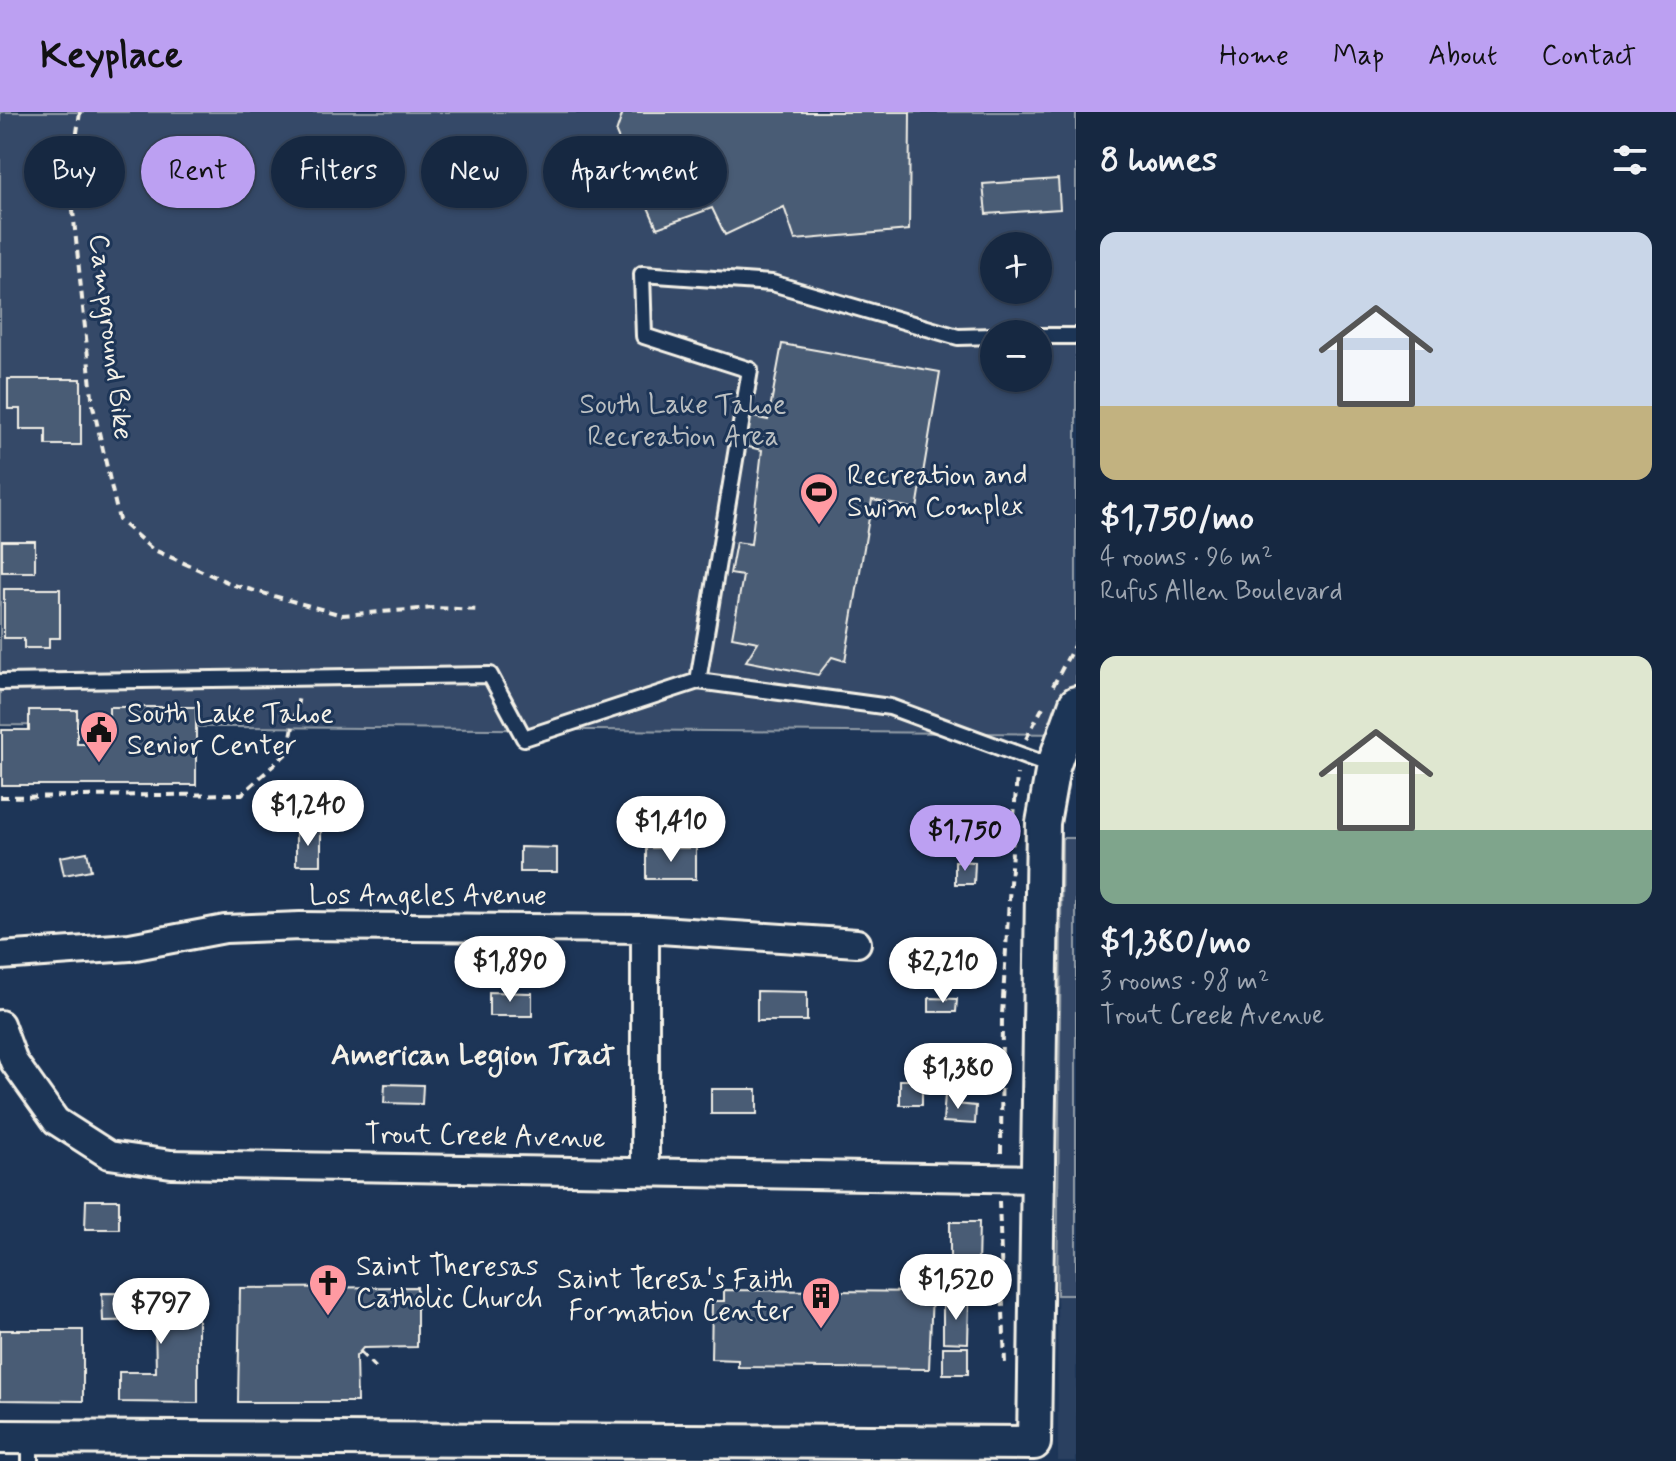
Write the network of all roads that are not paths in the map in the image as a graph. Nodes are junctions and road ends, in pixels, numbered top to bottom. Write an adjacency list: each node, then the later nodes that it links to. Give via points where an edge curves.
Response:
1 (980, 336): 4 (lane, via 958,337 772,283 642,274 644,336 750,370)
2 (1052, 336): 3 (lane)
3 (1076, 336)
4 (698, 681): 5 (lane, via 524,738 490,675); 7 (lane, via 890,707)
5 (0, 682)
6 (1076, 703): 7 (street)
7 (1053, 767): 13 (street, via 1043,823)
8 (645, 929): 9 (street, Los Angeles Avenue); 10 (street, Los Angeles Avenue, via 225,929 130,947); 12 (street)
9 (857, 943)
10 (0, 956)
11 (0, 1024): 12 (street, Trout Creek Avenue, via 14,1062 56,1121 109,1155 171,1164)
12 (645, 1171): 13 (street, Trout Creek Avenue)
13 (1036, 1179): 15 (street)
14 (20, 1445): 15 (street)
15 (1034, 1452)

